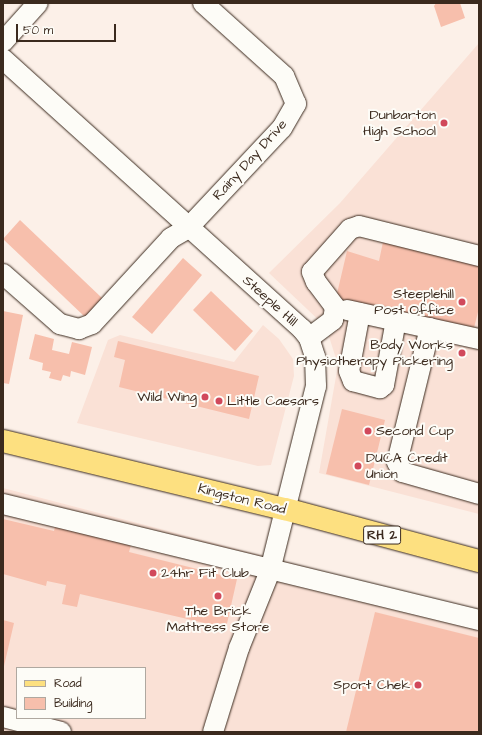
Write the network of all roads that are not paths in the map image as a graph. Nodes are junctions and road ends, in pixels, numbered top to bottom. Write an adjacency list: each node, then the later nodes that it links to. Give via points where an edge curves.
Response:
1 (38, 3): 3 (street)
2 (203, 3): 5 (street, Rainy Day Drive, via 284,76 296,104 282,128)
3 (3, 42)
4 (3, 59): 5 (street, Steeple Hill)
5 (188, 228): 7 (street, via 171,238 92,324 79,329 60,324); 12 (street, Steeple Hill)
6 (479, 256): 8 (street, via 359,226 350,229 312,272 316,282)
7 (3, 274)
8 (335, 307): 9 (street); 12 (street, via 333,320)
9 (360, 312): 10 (street); 10 (street, via 349,371 354,381 380,388 384,385)
10 (396, 320): 11 (street)
11 (430, 328): 13 (street); 15 (street, via 397,462 402,472)
12 (309, 338): 17 (street, Steeple Hill, via 315,357 316,386)
13 (479, 339)
14 (3, 441): 17 (main road, Kingston Road / RH 2)
15 (479, 494)
16 (3, 504): 19 (street)
17 (285, 510): 18 (main road, Kingston Road / RH 2); 19 (street, Steeple Hill)
18 (479, 561)
19 (270, 571): 20 (street); 23 (street, Steeple Hill, via 239,648)
20 (479, 620)
21 (3, 717): 22 (street)
22 (61, 732)
23 (214, 732)

